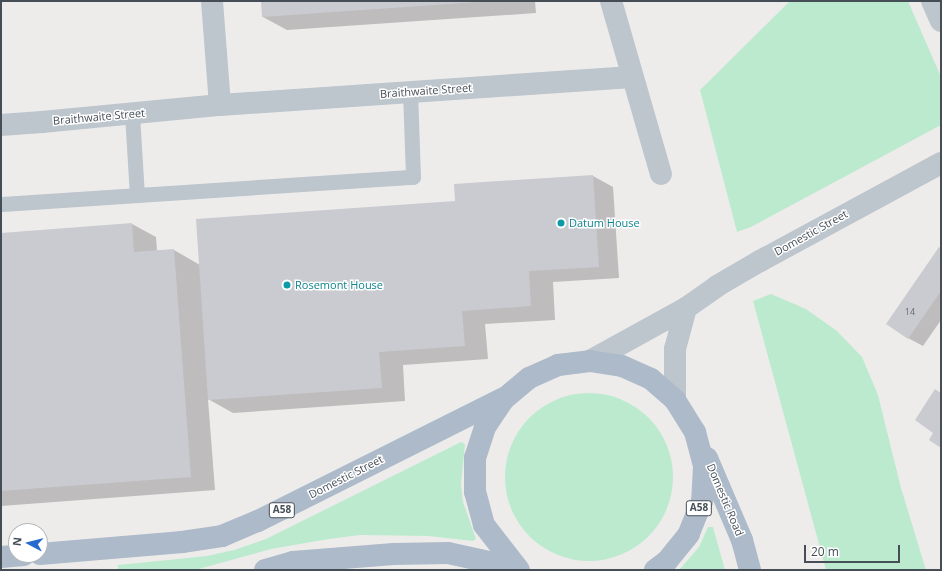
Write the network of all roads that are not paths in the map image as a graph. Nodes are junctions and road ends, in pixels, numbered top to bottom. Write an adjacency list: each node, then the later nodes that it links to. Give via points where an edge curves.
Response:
1 (212, 1): 7 (street)
2 (611, 1): 5 (street)
3 (932, 1): 4 (street)
4 (941, 21)
5 (632, 76): 6 (street, Braithwaite Street); 11 (street)
6 (410, 92): 7 (street, Braithwaite Street); 12 (lane, via 413,177)
7 (220, 105): 8 (street, Braithwaite Street)
8 (132, 114): 9 (street, Braithwaite Street); 12 (lane)
9 (1, 125)
10 (941, 163): 14 (street, Domestic Street, via 760,261)
11 (661, 174)
12 (137, 195): 13 (lane)
13 (2, 204)
14 (686, 308): 15 (street, Domestic Street); 17 (street, via 675,348)
15 (590, 361): 16 (main road, A58, via 558,365 528,378); 17 (main road, A58, via 622,366 651,379)
16 (504, 399): 19 (main road, Domestic Street / A58, via 258,521 222,536 182,542); 20 (main road, A58, via 485,426 475,458 475,492 484,525)
17 (675, 400): 18 (main road, A58)
18 (695, 432): 22 (main road, A58, via 704,466 702,501 689,534 668,561); 23 (main road, Domestic Road / A58, via 742,540)
19 (48, 553)
20 (517, 569): 21 (main road, via 448,553 293,562)
21 (265, 570)
22 (654, 570)
23 (750, 570)

